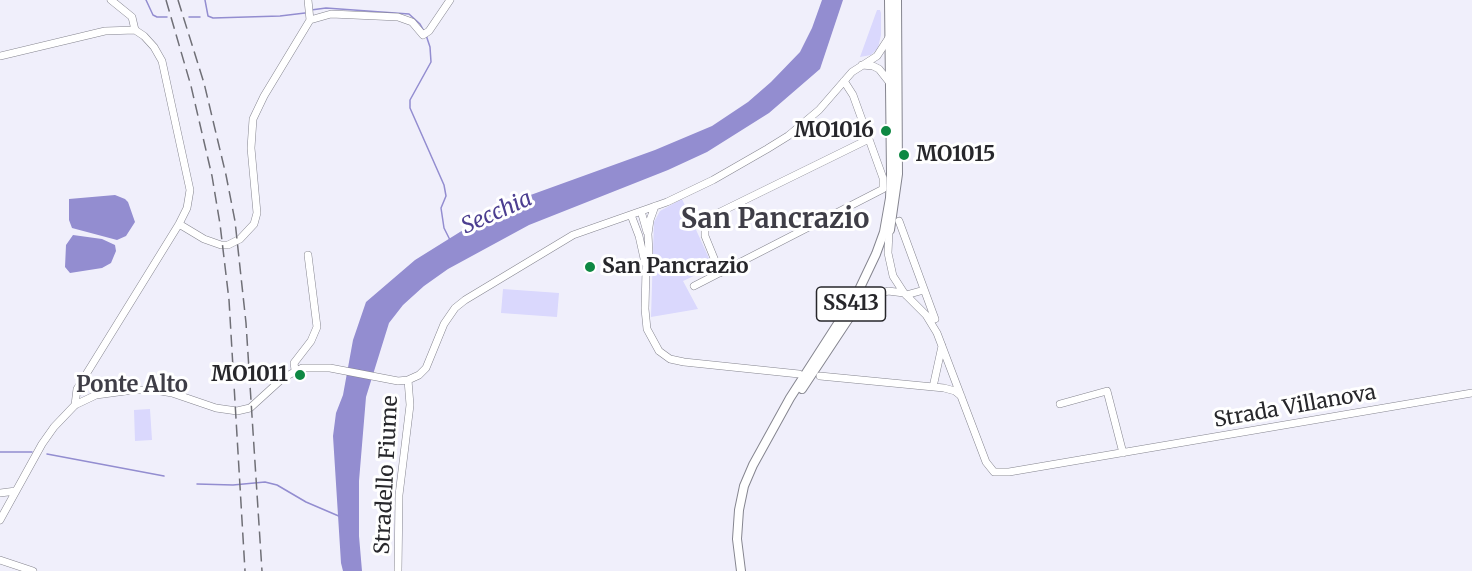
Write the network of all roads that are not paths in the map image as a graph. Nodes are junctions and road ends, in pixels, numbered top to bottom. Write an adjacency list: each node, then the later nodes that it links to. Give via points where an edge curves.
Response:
1 (111, 0): 7 (street, via 132,17)
2 (308, 0): 6 (street)
3 (450, 0): 6 (street, via 423,35 412,22 398,17 337,14)
4 (889, 0): 8 (main road, SS413)
5 (897, 0): 19 (main road, SS413, via 898,174)
6 (310, 20): 18 (street, via 253,119 251,148 257,213 254,224 240,239 221,245)
7 (135, 30): 9 (street, via 105,31); 18 (street, via 154,47 162,61 190,185 187,208)
8 (890, 36): 10 (street, via 877,56); 12 (main road, SS413)
9 (0, 56)
10 (862, 65): 11 (street); 12 (street, via 879,69)
11 (844, 81): 13 (street, via 854,95); 14 (street, via 819,110 788,136 713,180)
12 (891, 84): 39 (main road, SS413, via 890,198 884,232 857,294)
13 (869, 139): 23 (street, via 883,178 880,192); 23 (street, via 710,218 705,236)
14 (656, 206): 15 (street); 20 (street)
15 (641, 211): 16 (street); 20 (street)
16 (631, 215): 22 (street); 33 (street, via 573,235 465,300 444,324 426,368)
17 (898, 221): 25 (street)
18 (179, 224): 38 (street, via 76,389)
19 (889, 231): 26 (street, via 890,266); 28 (main road, SS413, via 871,277)
20 (648, 234): 22 (street)
21 (308, 255): 30 (street, via 317,327 294,363)
22 (646, 269): 31 (street, via 647,330 664,355 684,362)
23 (720, 273): 24 (street)
24 (694, 286)
25 (924, 290): 26 (street); 27 (street)
26 (905, 294): 28 (street, via 888,291 877,295 863,303); 29 (street, via 926,315)
27 (935, 319)
28 (845, 324): 39 (main road, SS413)
29 (942, 342): 34 (street); 36 (street)
30 (295, 370): 33 (street, via 330,368); 38 (street, via 244,411 216,408 172,393 145,389 106,393)
31 (799, 374)
32 (820, 376): 34 (street)
33 (408, 380): 46 (street, Stradello Fiume, via 410,405 399,495)
34 (933, 387): 36 (street, via 955,391)
35 (1472, 393): 40 (street, Strada Villanova)
36 (964, 401): 40 (street, Strada Villanova, via 986,462 994,472)
37 (1060, 404): 40 (street, via 1107,391)
38 (75, 405): 41 (street, via 42,444)
39 (778, 421): 47 (main road, SS413, via 744,486 738,527)
40 (1123, 453)
41 (16, 491): 42 (street); 43 (street)
42 (0, 493)
43 (0, 520)
44 (0, 560): 45 (street)
45 (33, 571)
46 (398, 571)
47 (741, 571)

